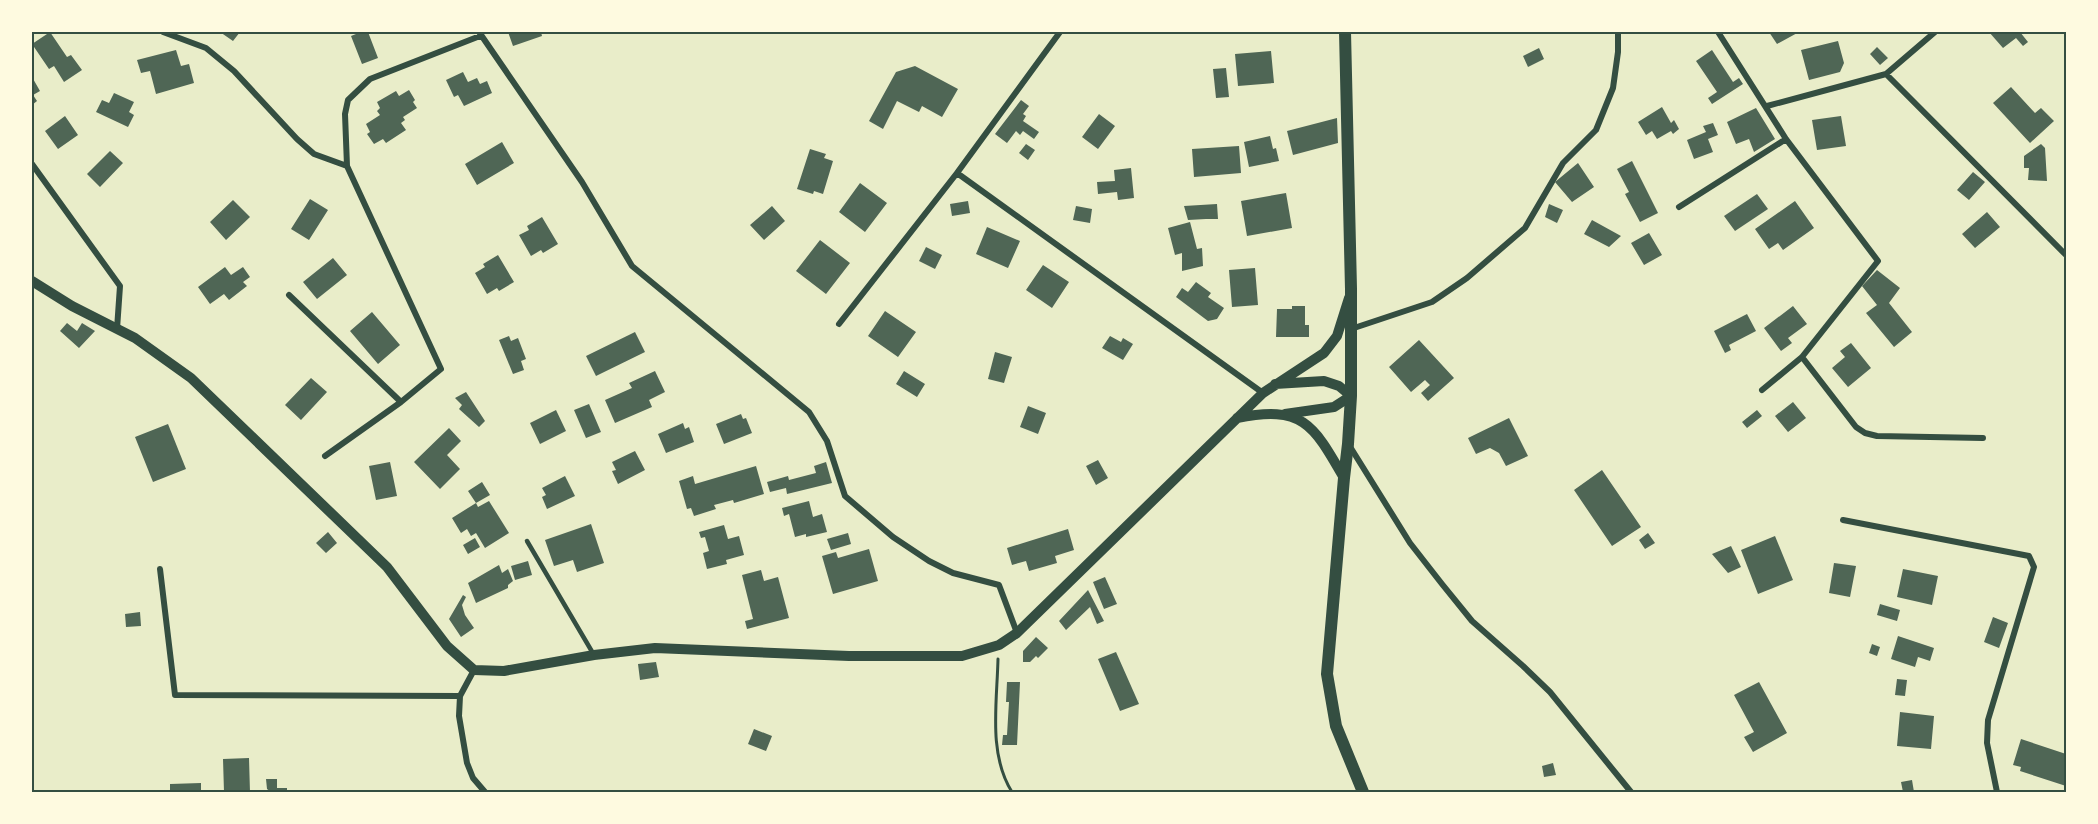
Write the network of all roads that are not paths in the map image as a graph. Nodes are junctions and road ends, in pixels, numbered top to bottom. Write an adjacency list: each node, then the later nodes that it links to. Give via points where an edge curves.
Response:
1 (163, 32): 12 (street, via 206,48 234,71 305,147)
2 (1060, 32): 13 (street)
3 (1346, 32): 17 (main road)
4 (1618, 32): 21 (street, via 1613,88 1596,130 1563,163 1525,228 1467,278 1432,302)
5 (1718, 32): 9 (street)
6 (1935, 32): 8 (street)
7 (480, 34): 12 (street, via 370,79 358,88 348,100 345,114); 37 (street, via 582,182 632,266 809,412 827,441 845,496 893,537 929,561 953,573 999,585)
8 (1886, 74): 9 (street); 15 (street)
9 (1767, 106): 10 (street)
10 (1786, 139): 14 (street); 22 (street, via 1878,261)
11 (32, 164): 20 (street, via 120,286)
12 (347, 166): 27 (street, via 441,369)
13 (957, 173): 19 (street); 25 (street)
14 (1679, 207)
15 (2067, 255)
16 (32, 281): 20 (street)
17 (1351, 289): 21 (main road); 23 (street, via 1337,336 1324,353)
18 (289, 295): 27 (street)
19 (839, 324)
20 (117, 329): 39 (street, via 135,338 208,394 387,567 447,646)
21 (1350, 330): 26 (main road)
22 (1802, 357): 24 (street); 30 (street, via 1856,427 1865,433)
23 (1274, 384): 25 (street); 26 (street, via 1324,381)
24 (1762, 390)
25 (1263, 393): 29 (street)
26 (1351, 396): 28 (street, via 1334,407); 31 (main road)
27 (401, 402): 32 (street)
28 (1285, 414): 29 (street); 33 (street, via 1306,424 1321,440)
29 (1237, 418): 37 (street)
30 (1983, 438)
31 (1348, 444): 33 (main road); 43 (street, via 1410,543 1449,594 1472,621 1550,692)
32 (325, 456)
33 (1344, 478): 42 (main road, via 1327,674 1336,726)
34 (1843, 520): 44 (street, via 2029,556 2033,561 1988,720 1987,743)
35 (528, 541): 38 (lane)
36 (160, 568): 40 (street, via 175,695)
37 (1017, 633): 38 (street, via 999,645 962,656 656,648)
38 (594, 655): 39 (street, via 504,671)
39 (474, 670): 40 (street)
40 (460, 696): 41 (street, via 459,716 467,763)
41 (485, 792)
42 (1363, 792)
43 (1631, 792)
44 (1997, 792)

